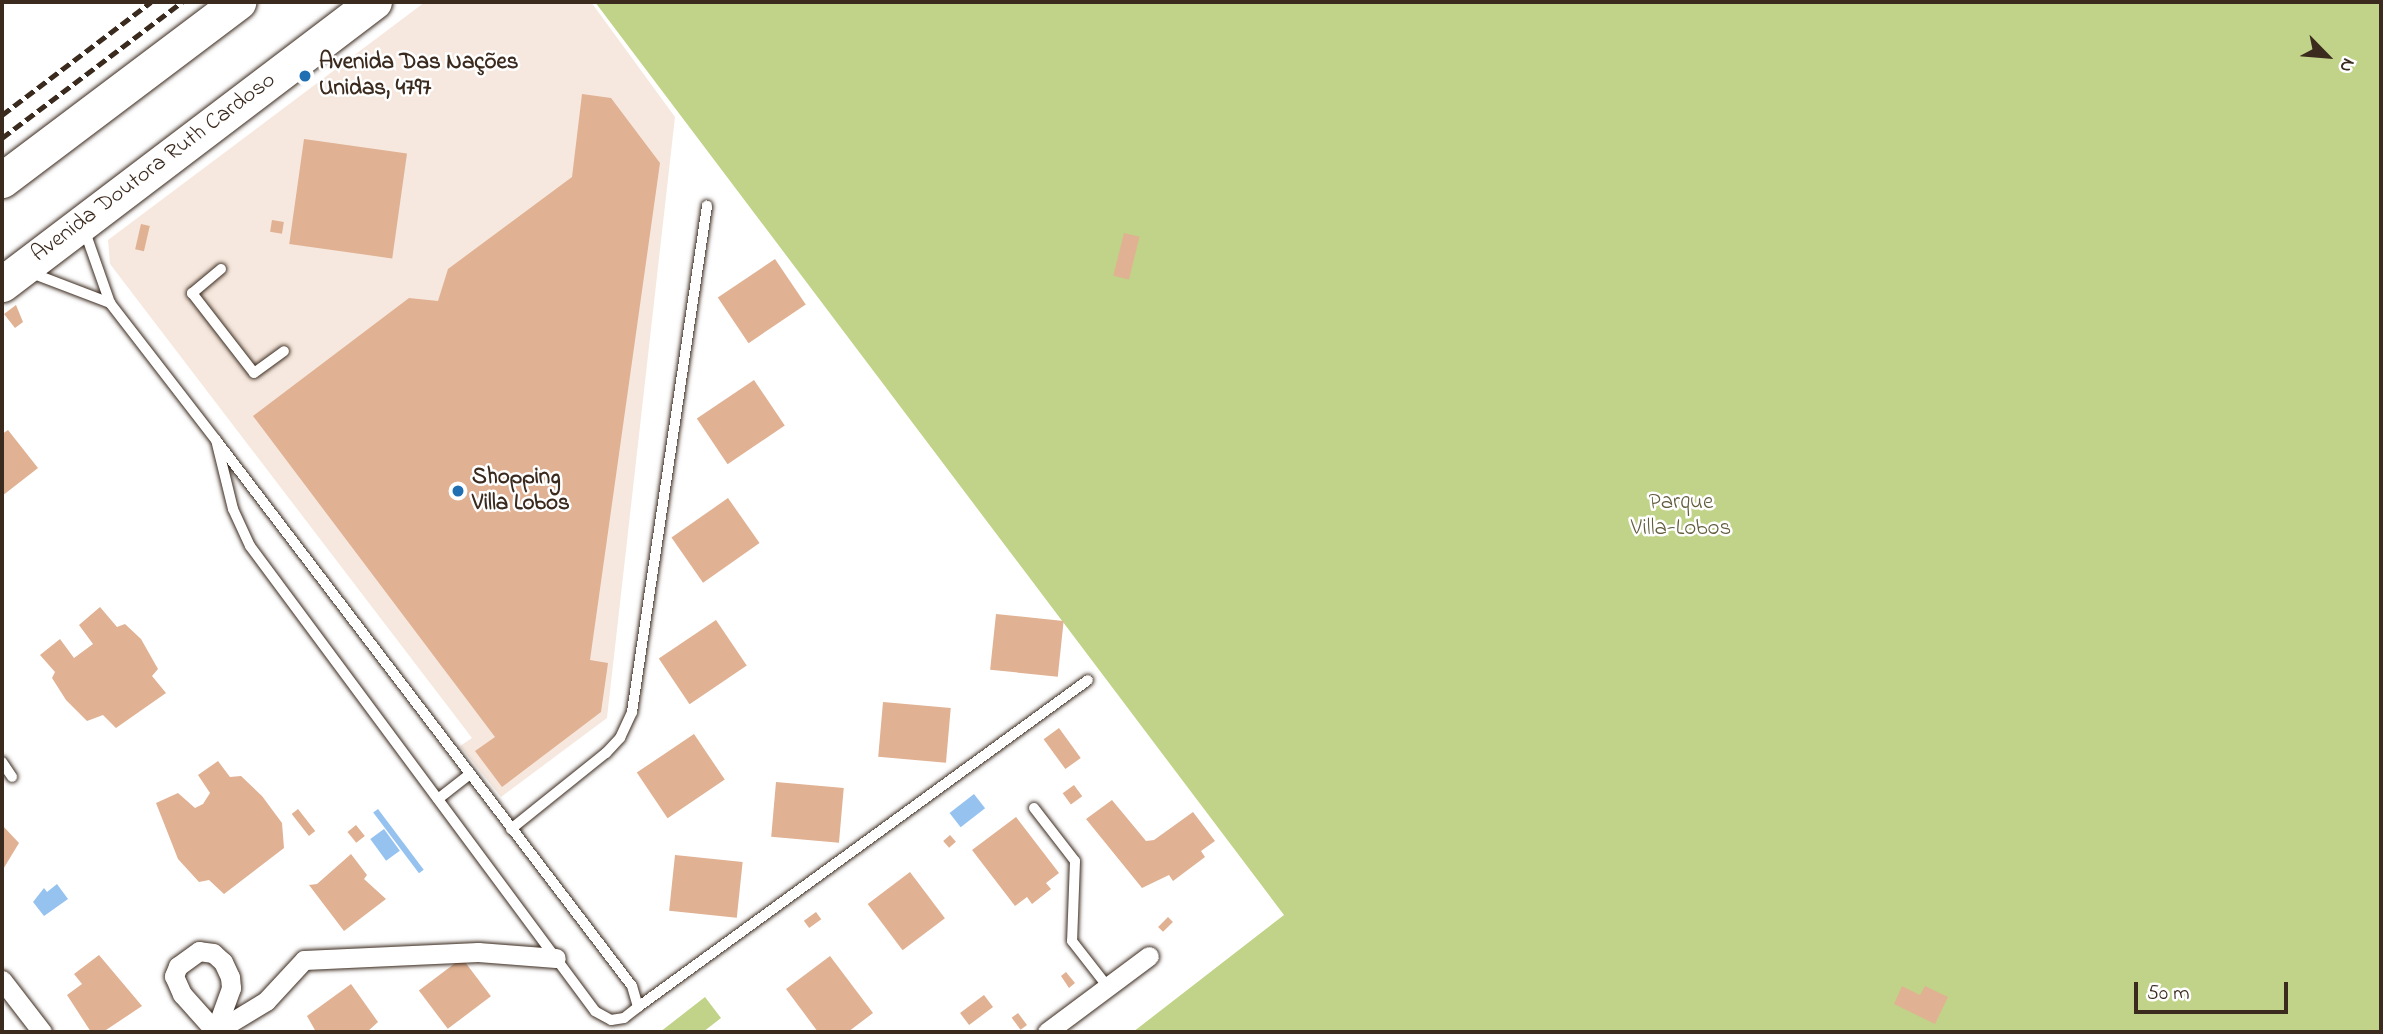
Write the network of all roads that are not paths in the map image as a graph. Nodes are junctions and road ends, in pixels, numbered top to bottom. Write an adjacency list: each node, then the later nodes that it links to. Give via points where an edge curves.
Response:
1 (238, 2): 3 (highway)
2 (374, 2): 5 (highway, Avenida Doutora Ruth Cardoso)
3 (2, 180)
4 (707, 206): 17 (lane, via 632,712 620,738 606,753)
5 (82, 222): 7 (highway, Avenida Doutora Ruth Cardoso); 8 (lane)
6 (221, 269): 9 (lane, via 191,293 254,373)
7 (11, 276): 8 (lane)
8 (110, 303): 10 (lane)
9 (284, 351)
10 (216, 440): 13 (lane); 15 (lane, via 233,509 250,546)
11 (1088, 680): 22 (lane)
12 (2, 762): 14 (lane)
13 (470, 775): 15 (lane); 17 (lane)
14 (12, 777)
15 (438, 799): 19 (lane)
16 (1034, 808): 21 (lane, via 1075,861 1072,941)
17 (511, 829): 22 (lane, via 632,986)
18 (1149, 956): 21 (street)
19 (556, 958): 22 (lane, via 604,1018 624,1018); 24 (street, via 478,952 303,960 266,1001)
20 (2, 980): 23 (street)
21 (1108, 987): 25 (street)
22 (638, 1007)
23 (42, 1032)
24 (215, 1032)
25 (1047, 1032)

